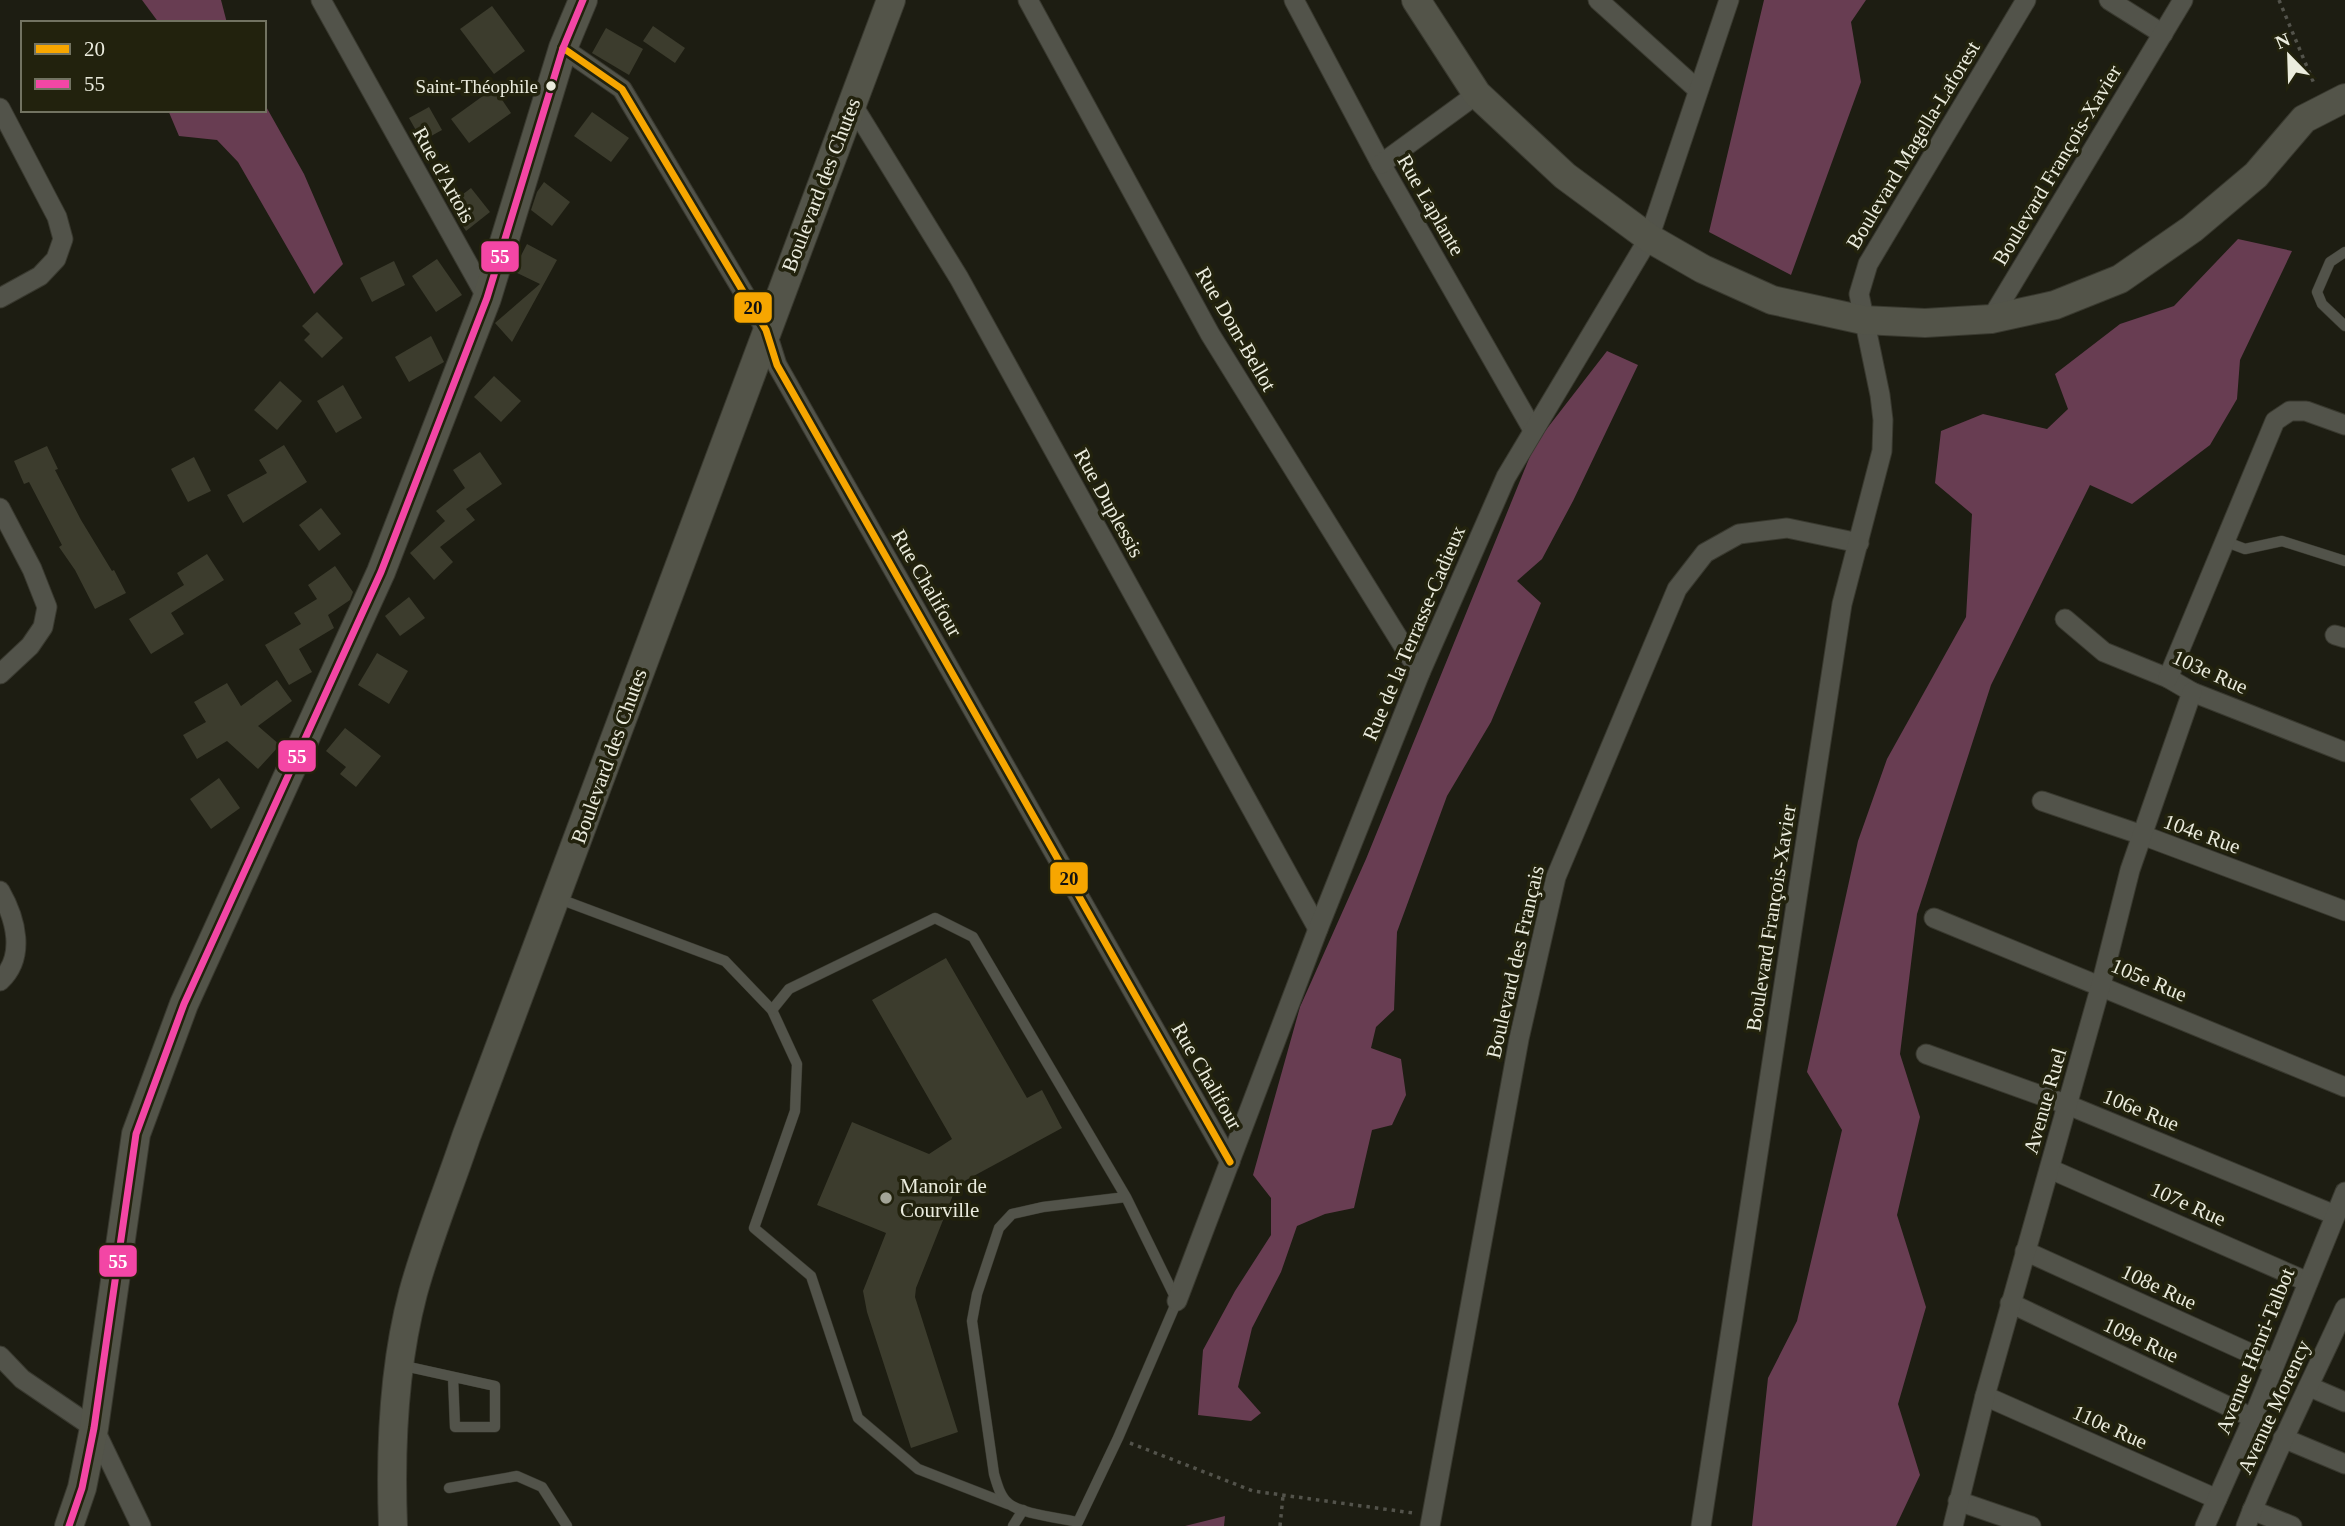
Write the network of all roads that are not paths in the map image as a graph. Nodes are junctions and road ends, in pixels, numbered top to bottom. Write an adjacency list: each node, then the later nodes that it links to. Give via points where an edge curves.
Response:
1 (321, 0): 23 (street, Rue d'Artois)
2 (583, 0): 13 (street)
3 (891, 0): 17 (street, Boulevard des Chutes)
4 (1028, 0): 35 (street, Rue Dom-Bellot, via 1210,334)
5 (1294, 0): 19 (street, Rue Laplante)
6 (1416, 0): 15 (street)
7 (1598, 0): 14 (street)
8 (1729, 0): 14 (street, Rue de la Terrasse-Cadieux)
9 (2026, 0): 25 (street, Boulevard Magella-Laforest, via 1868,264 1859,295)
10 (2109, 0): 12 (street)
11 (2183, 0): 12 (street, Boulevard François-Xavier)
12 (2163, 34): 24 (street, Boulevard François-Xavier)
13 (563, 48): 23 (street); 27 (street, Rue Chalifour, via 622,89)
14 (1698, 90): 20 (street, Rue de la Terrasse-Cadieux)
15 (1477, 94): 19 (street); 20 (street, via 1565,176)
16 (2332, 96): 24 (street, via 2304,119 2256,175 2192,229 2120,279 2055,305)
17 (852, 104): 27 (street, Boulevard des Chutes); 46 (street, Rue Duplessis, via 959,278)
18 (0, 108): 22 (street, via 57,217 63,239 56,259 40,276)
19 (1381, 163): 29 (street, Rue Laplante)
20 (1649, 238): 25 (street, via 1772,300); 29 (street, Rue de la Terrasse-Cadieux)
21 (2345, 252): 26 (lane, via 2330,262 2317,292 2322,304)
22 (0, 298)
23 (487, 298): 71 (street, via 381,572 184,1004 136,1135)
24 (1991, 318): 25 (street, via 1926,323)
25 (1863, 320): 32 (street, Boulevard François-Xavier, via 1883,420 1882,452)
26 (2345, 326)
27 (766, 330): 43 (street, Boulevard des Chutes); 53 (street, Rue Chalifour, via 777,365)
28 (2344, 423): 31 (street, via 2306,411 2290,411 2275,421)
29 (1533, 430): 35 (street, Rue de la Terrasse-Cadieux, via 1506,477)
30 (0, 508): 36 (street, via 47,607 43,627 30,646)
31 (2223, 541): 33 (lane, via 2245,549 2282,541); 37 (street)
32 (1859, 543): 80 (street, Boulevard des Français, via 1787,528 1739,534 1705,553 1677,589 1556,877 1519,1039); 86 (street, Boulevard François-Xavier, via 1842,604)
33 (2345, 561)
34 (2065, 619): 37 (street, 103e Rue, via 2104,652)
35 (1420, 673): 46 (street, Rue de la Terrasse-Cadieux)
36 (0, 674)
37 (2168, 678): 38 (street, 103e Rue)
38 (2192, 692): 39 (street, 103e Rue); 41 (street, Avenue Ruel)
39 (2345, 752)
40 (2042, 801): 41 (street, 104e Rue)
41 (2142, 835): 44 (street, 104e Rue); 48 (street, Avenue Ruel)
42 (0, 891): 47 (street, via 13,920 17,949 10,972)
43 (556, 898): 49 (lane, via 724,961); 65 (street, Boulevard des Chutes, via 413,1293)
44 (2345, 911)
45 (1934, 918): 48 (street, 105e Rue)
46 (1318, 929): 53 (street, Rue de la Terrasse-Cadieux)
47 (0, 981)
48 (2101, 985): 51 (street, 105e Rue); 52 (street, Avenue Ruel)
49 (772, 1010): 56 (lane, via 789,989 935,918 973,937); 77 (lane, via 797,1065 795,1111 754,1228 811,1276 858,1418 918,1469)
50 (1926, 1054): 52 (street, 106e Rue)
51 (2345, 1087)
52 (2068, 1105): 54 (street, Avenue Ruel); 57 (street, 106e Rue)
53 (1230, 1162): 60 (street, Rue de la Terrasse-Cadieux)
54 (2050, 1169): 58 (street, Avenue Ruel); 59 (street, 107e Rue)
55 (2345, 1192): 57 (street, Avenue Henri-Talbot)
56 (1126, 1197): 60 (lane); 77 (lane, via 1012,1214 999,1228 972,1321 994,1474)
57 (2336, 1215): 59 (street, Avenue Henri-Talbot)
58 (2025, 1251): 61 (street, Avenue Ruel); 64 (street, 108e Rue)
59 (2308, 1282): 64 (street, Avenue Henri-Talbot)
60 (1177, 1301): 78 (lane, via 1078,1522)
61 (2010, 1303): 68 (street, Avenue Ruel); 70 (street, 109e Rue)
62 (2345, 1308): 67 (street, Avenue Morency)
63 (0, 1356): 71 (street, via 22,1379)
64 (2274, 1364): 70 (street, Avenue Henri-Talbot)
65 (400, 1365): 66 (lane); 83 (street, Boulevard des Chutes, via 391,1464)
66 (453, 1377): 66 (lane, via 495,1385 495,1427 455,1427)
67 (2309, 1387): 69 (street); 72 (street, Avenue Morency)
68 (1985, 1396): 75 (street, 110e Rue); 76 (street, Avenue Ruel)
69 (2345, 1402)
70 (2253, 1418): 75 (street, Avenue Henri-Talbot)
71 (94, 1428): 81 (street); 82 (street)
72 (2283, 1438): 73 (street); 79 (street, Avenue Morency)
73 (2345, 1464)
74 (449, 1488): 84 (lane, via 517,1476 542,1487)
75 (2217, 1499): 89 (street, Avenue Henri-Talbot)
76 (1958, 1501): 87 (street, Avenue Ruel); 88 (street)
77 (1009, 1504): 78 (lane)
78 (1023, 1510): 85 (lane)
79 (2249, 1518): 90 (street)
80 (1431, 1521)
81 (69, 1526)
82 (141, 1526)
83 (393, 1526)
84 (567, 1526)
85 (1013, 1526)
86 (1701, 1526)
87 (1953, 1526)
88 (2031, 1526)
89 (2205, 1526)
90 (2292, 1526)

